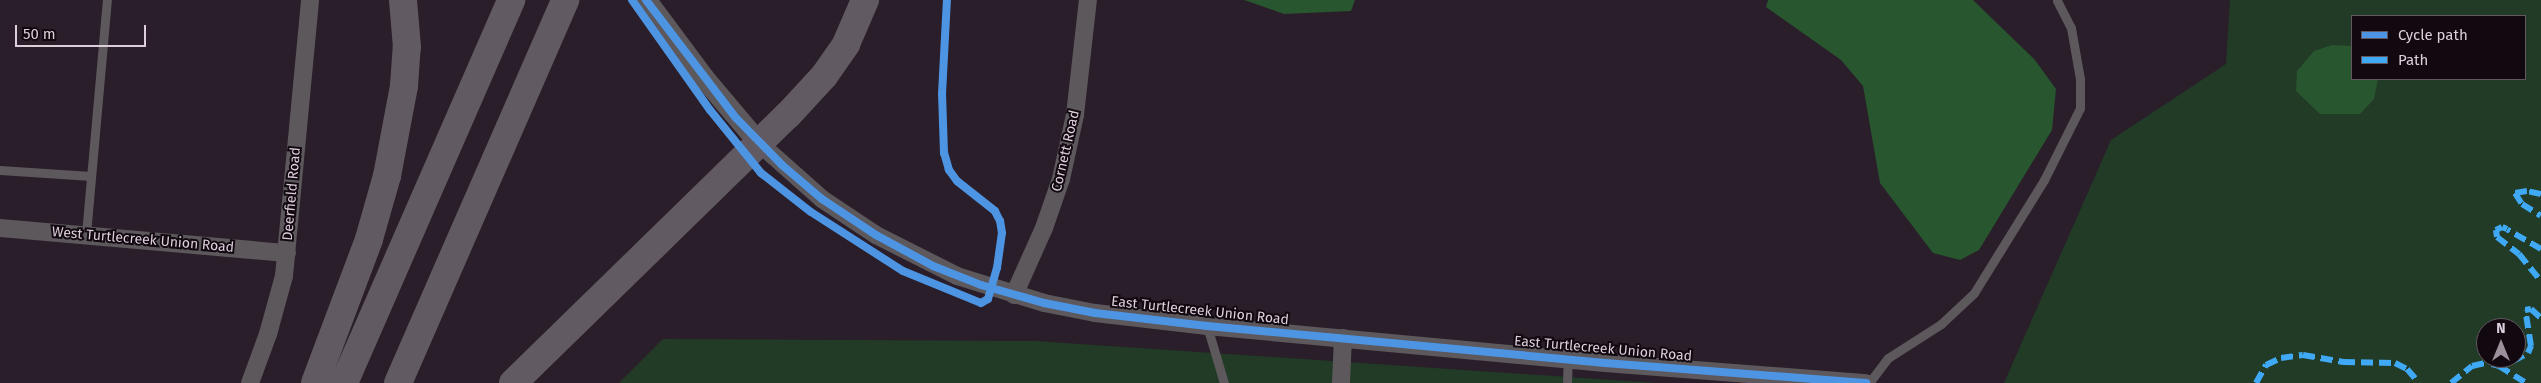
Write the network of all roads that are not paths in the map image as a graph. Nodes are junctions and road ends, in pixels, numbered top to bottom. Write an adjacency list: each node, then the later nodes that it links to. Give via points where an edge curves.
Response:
1 (108, 0): 12 (lane)
2 (310, 0): 15 (street, Deerfield Road)
3 (403, 0): 21 (highway, via 407,47 404,86 390,167 369,239)
4 (511, 0): 22 (highway)
5 (565, 0): 23 (highway)
6 (646, 0): 10 (street, East Turtlecreek Union Road, via 704,78)
7 (865, 0): 10 (highway, via 852,32 824,76)
8 (1088, 0): 16 (street, Cornett Road, via 1075,115 1061,179 1044,228)
9 (2057, 0): 28 (lane, via 2071,28 2080,79 2080,108 2044,180 1974,293 1941,324 1888,358)
10 (759, 143): 16 (street, East Turtlecreek Union Road, via 822,199 876,235 957,276); 24 (highway)
11 (0, 170): 12 (lane)
12 (91, 176): 14 (lane)
13 (0, 228): 14 (street, West Turtlecreek Union Road)
14 (86, 234): 15 (street, West Turtlecreek Union Road)
15 (287, 252): 20 (street, Deerfield Road, via 268,334)
16 (1014, 295): 17 (street, East Turtlecreek Union Road, via 1095,312)
17 (1207, 326): 18 (street, East Turtlecreek Union Road); 25 (lane)
18 (1343, 338): 19 (street, East Turtlecreek Union Road); 26 (street)
19 (1568, 359): 27 (lane); 28 (street, East Turtlecreek Union Road)
20 (250, 383)
21 (314, 383)
22 (344, 383)
23 (398, 383)
24 (513, 383)
25 (1224, 383)
26 (1341, 383)
27 (1567, 383)
28 (1867, 383)

